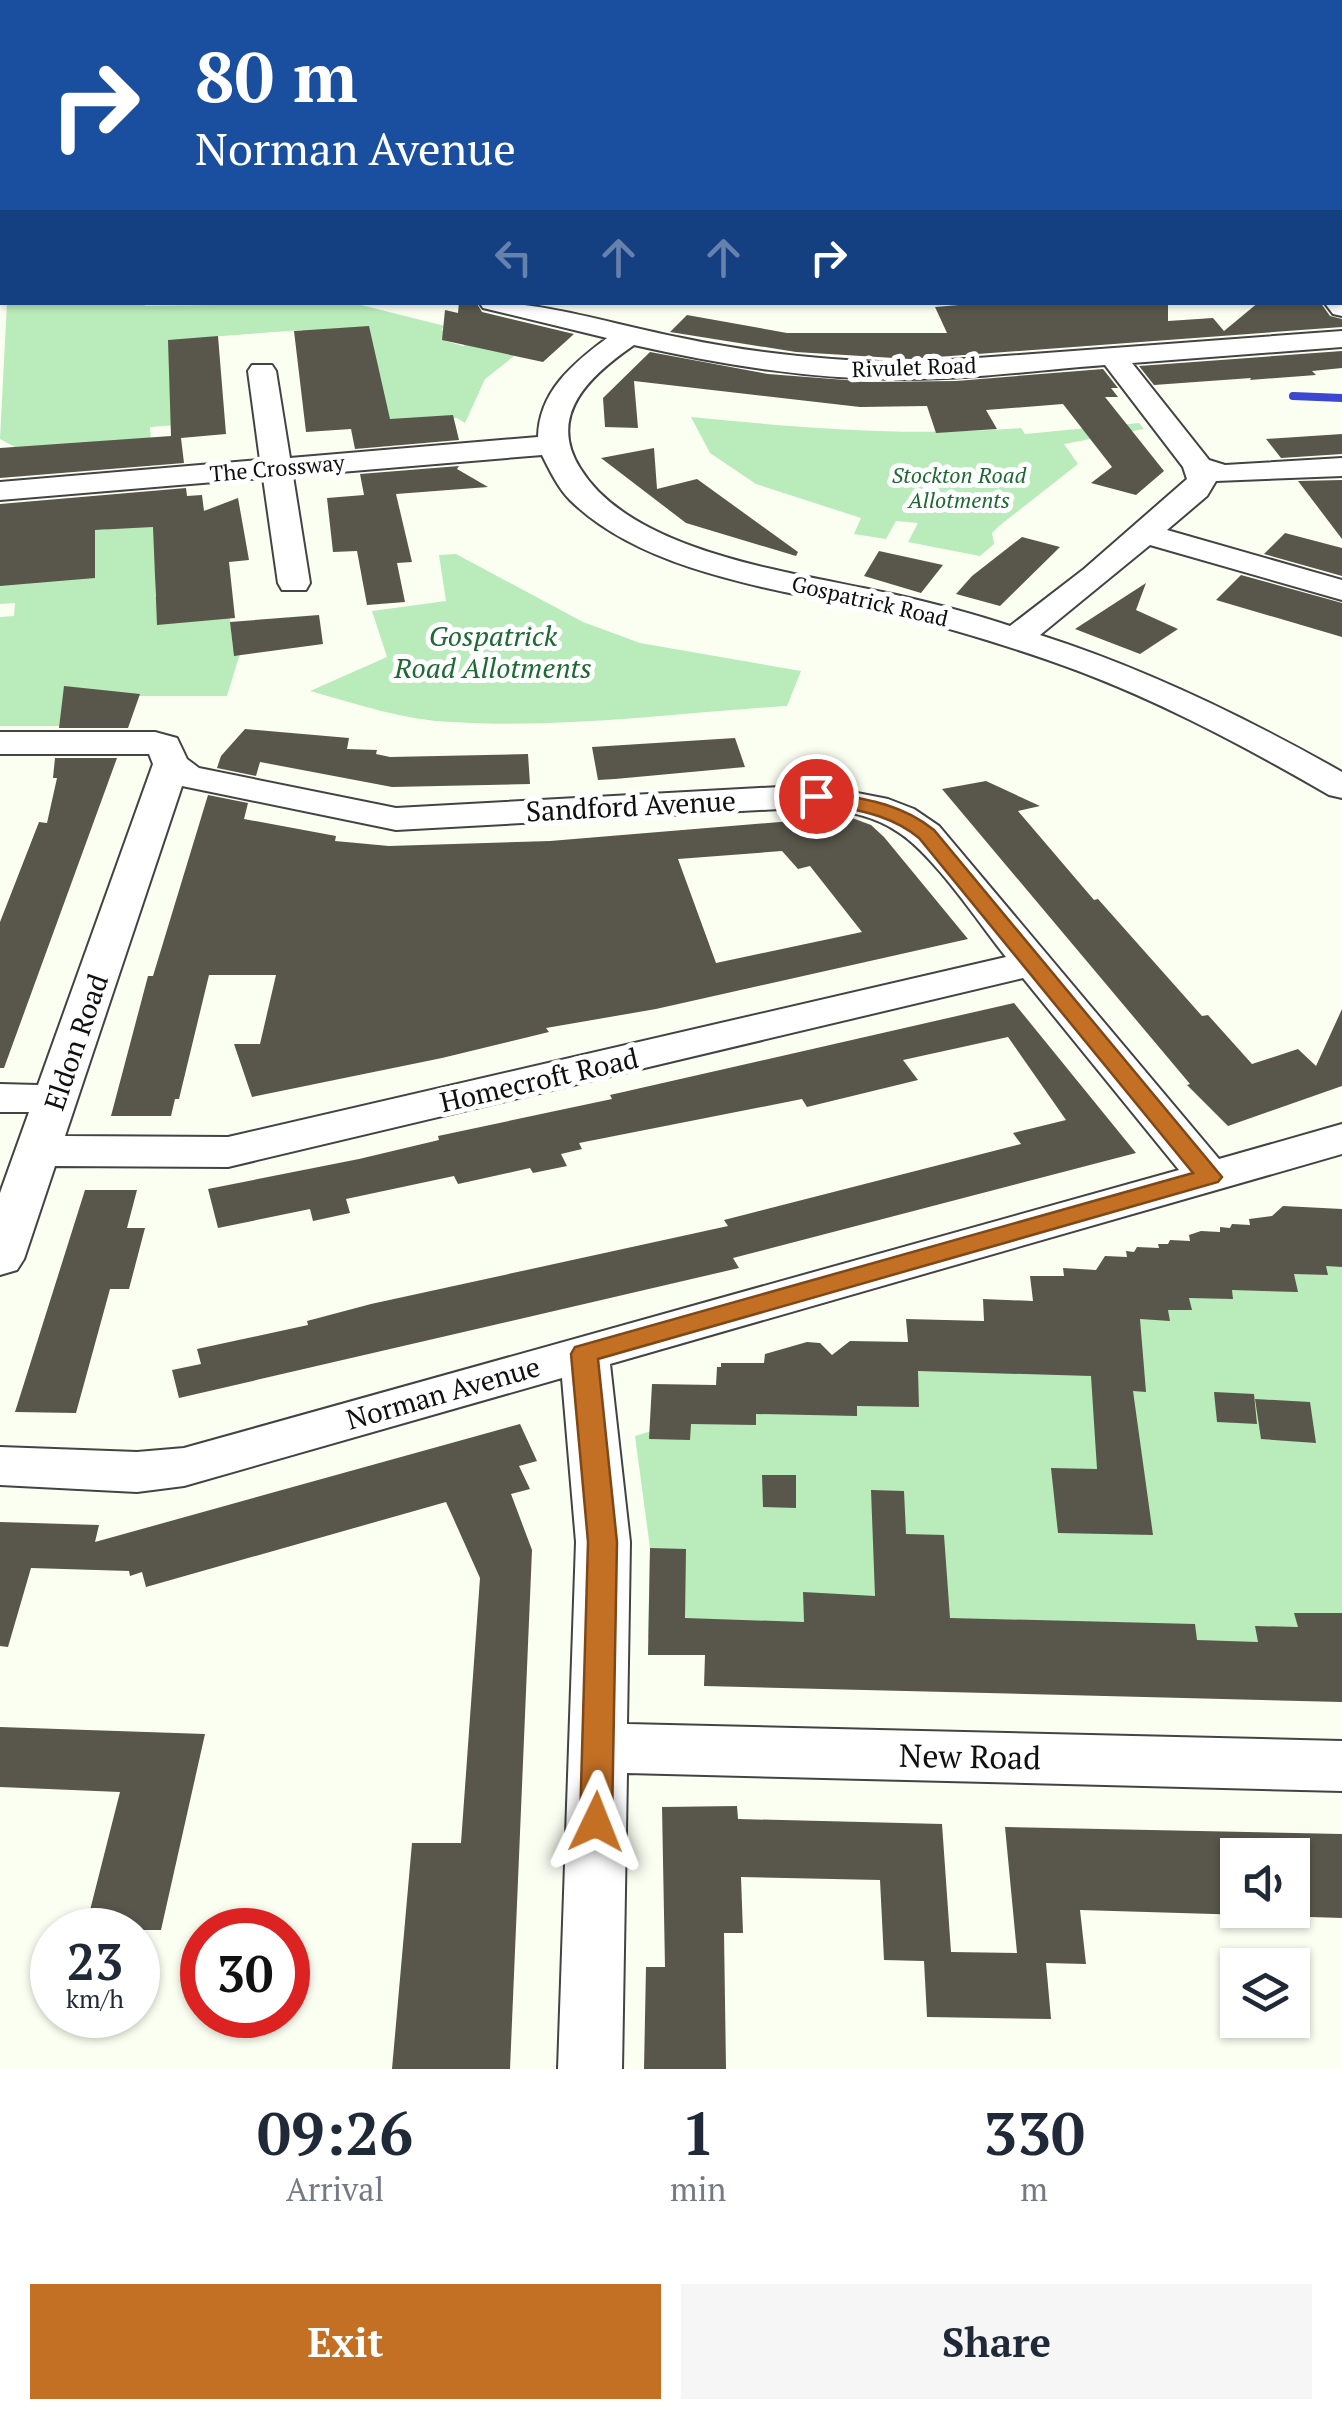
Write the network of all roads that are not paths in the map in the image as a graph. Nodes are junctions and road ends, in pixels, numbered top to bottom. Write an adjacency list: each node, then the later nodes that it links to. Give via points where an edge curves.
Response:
1 (504, 305): 2 (street, Rivulet Road)
2 (628, 336): 4 (street, Rivulet Road, via 739,359 867,371); 6 (street, via 568,383 556,412)
3 (1342, 340): 4 (street, Rivulet Road)
4 (1113, 357): 9 (street)
5 (262, 371): 8 (street)
6 (554, 446): 8 (street, The Crossway); 14 (street, Gospatrick Road, via 560,466 591,501 669,547 736,571)
7 (1342, 467): 9 (street)
8 (276, 468): 10 (street, The Crossway); 12 (street)
9 (1197, 477): 11 (street)
10 (0, 490)
11 (1146, 534): 13 (street); 14 (street)
12 (294, 583)
13 (1342, 590)
14 (1014, 638): 16 (street, Gospatrick Road, via 1170,696)
15 (0, 743): 17 (street, Sandford Avenue, via 155,743 164,746)
16 (1342, 786)
17 (167, 794): 18 (street, Sandford Avenue, via 186,776 396,818 776,797 852,800 908,818 926,834); 20 (street, Eldon Road)
18 (1033, 963): 22 (street, Homecroft Road, via 228,1152); 23 (street, Sandford Avenue)
19 (0, 1098): 20 (street)
20 (56, 1099): 22 (street, Eldon Road)
21 (1342, 1139): 23 (street, Norman Avenue)
22 (38, 1151): 24 (street, Eldon Road)
23 (1210, 1177): 25 (street, Norman Avenue)
24 (0, 1259)
25 (584, 1354): 26 (street, Norman Avenue, via 184,1467 138,1472); 27 (street, via 602,1542)
26 (0, 1466)
27 (598, 1748): 28 (street, New Road); 29 (street)
28 (1342, 1766)
29 (590, 2069)

